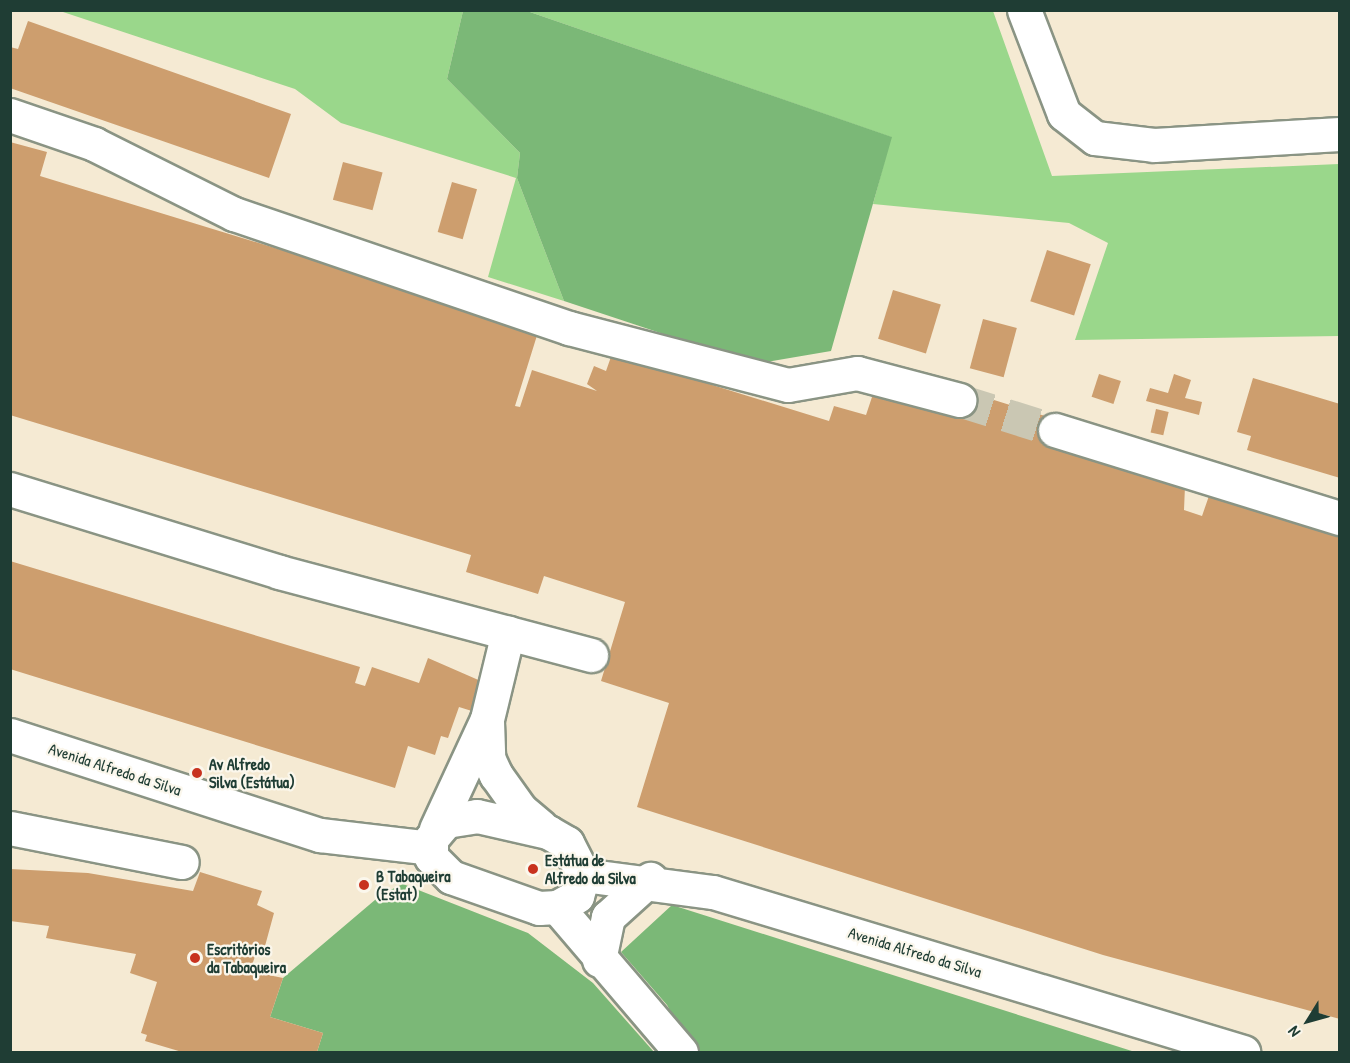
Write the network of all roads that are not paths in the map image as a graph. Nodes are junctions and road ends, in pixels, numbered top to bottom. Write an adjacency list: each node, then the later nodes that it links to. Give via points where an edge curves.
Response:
1 (1024, 10): 3 (street, via 1064,114 1095,138 1154,145)
2 (10, 115): 4 (street, via 94,144 234,214 569,328 788,385 857,374)
3 (1340, 134)
4 (959, 400)
5 (1055, 430): 7 (street)
6 (10, 489): 8 (street, via 279,572)
7 (1340, 518)
8 (508, 632): 9 (street); 10 (street)
9 (591, 655)
10 (487, 719): 13 (street, via 488,758 496,774 521,810); 14 (street)
11 (10, 735): 14 (street, Avenida Alfredo da Silva, via 320,835)
12 (10, 828): 15 (street)
13 (548, 832): 14 (street, Avenida Alfredo da Silva, via 477,816 453,819); 16 (street, Avenida Alfredo da Silva, via 567,843)
14 (433, 838): 18 (street, via 438,866 468,886 528,905)
15 (182, 862)
16 (583, 875): 17 (street, Avenida Alfredo da Silva); 18 (street, via 577,896)
17 (650, 879): 19 (street, via 608,916); 21 (street, Avenida Alfredo da Silva, via 713,892)
18 (558, 907): 19 (street)
19 (599, 960): 20 (street)
20 (681, 1053)
21 (1242, 1053)

